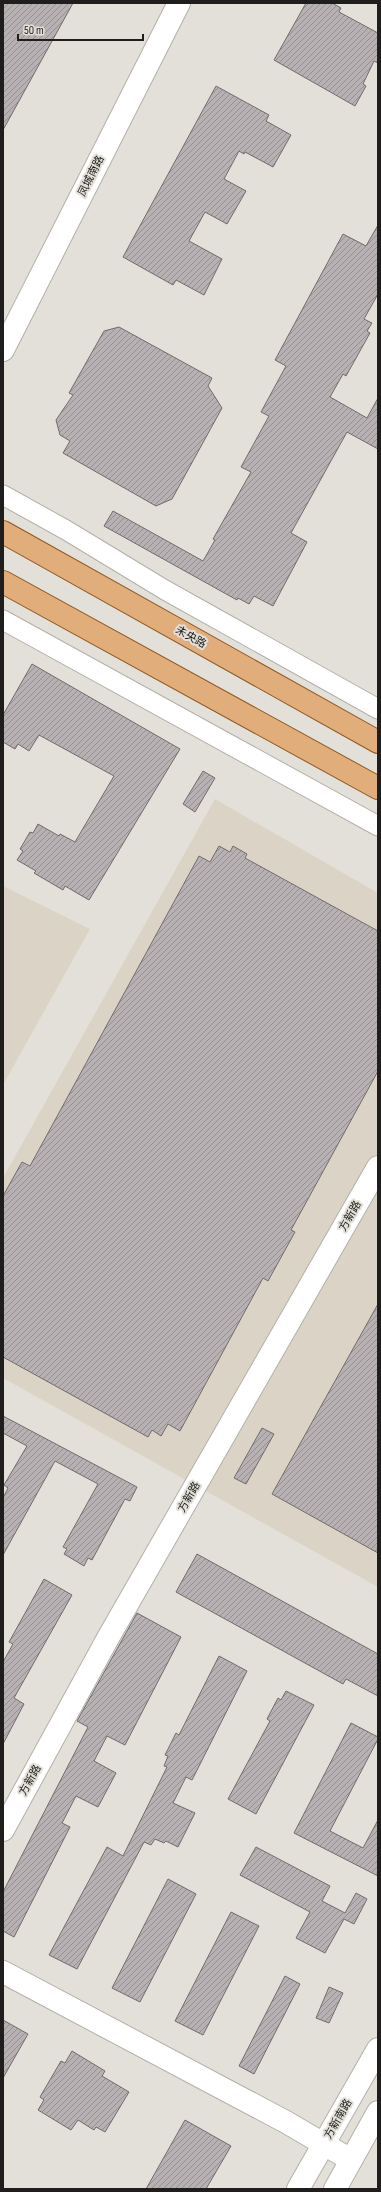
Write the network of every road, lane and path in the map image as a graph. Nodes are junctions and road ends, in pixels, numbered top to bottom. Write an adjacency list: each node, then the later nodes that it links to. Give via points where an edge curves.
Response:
1 (179, 3): 2 (street, 凤城南路)
2 (3, 350)
3 (3, 495): 7 (street, via 165,590)
4 (3, 532): 8 (main road, 未央路)
5 (3, 582): 9 (main road)
6 (3, 620): 10 (street)
7 (378, 709)
8 (378, 742)
9 (378, 788)
10 (378, 826)
11 (378, 1167): 12 (street, 方新路, via 108,1638)
12 (3, 1830)
13 (3, 1972): 16 (street)
14 (378, 2049): 16 (street, 方新南路)
15 (378, 2112): 17 (street)
16 (324, 2144): 17 (street); 18 (street, 方新南路)
17 (351, 2160): 19 (street)
18 (298, 2189)
19 (335, 2189)

